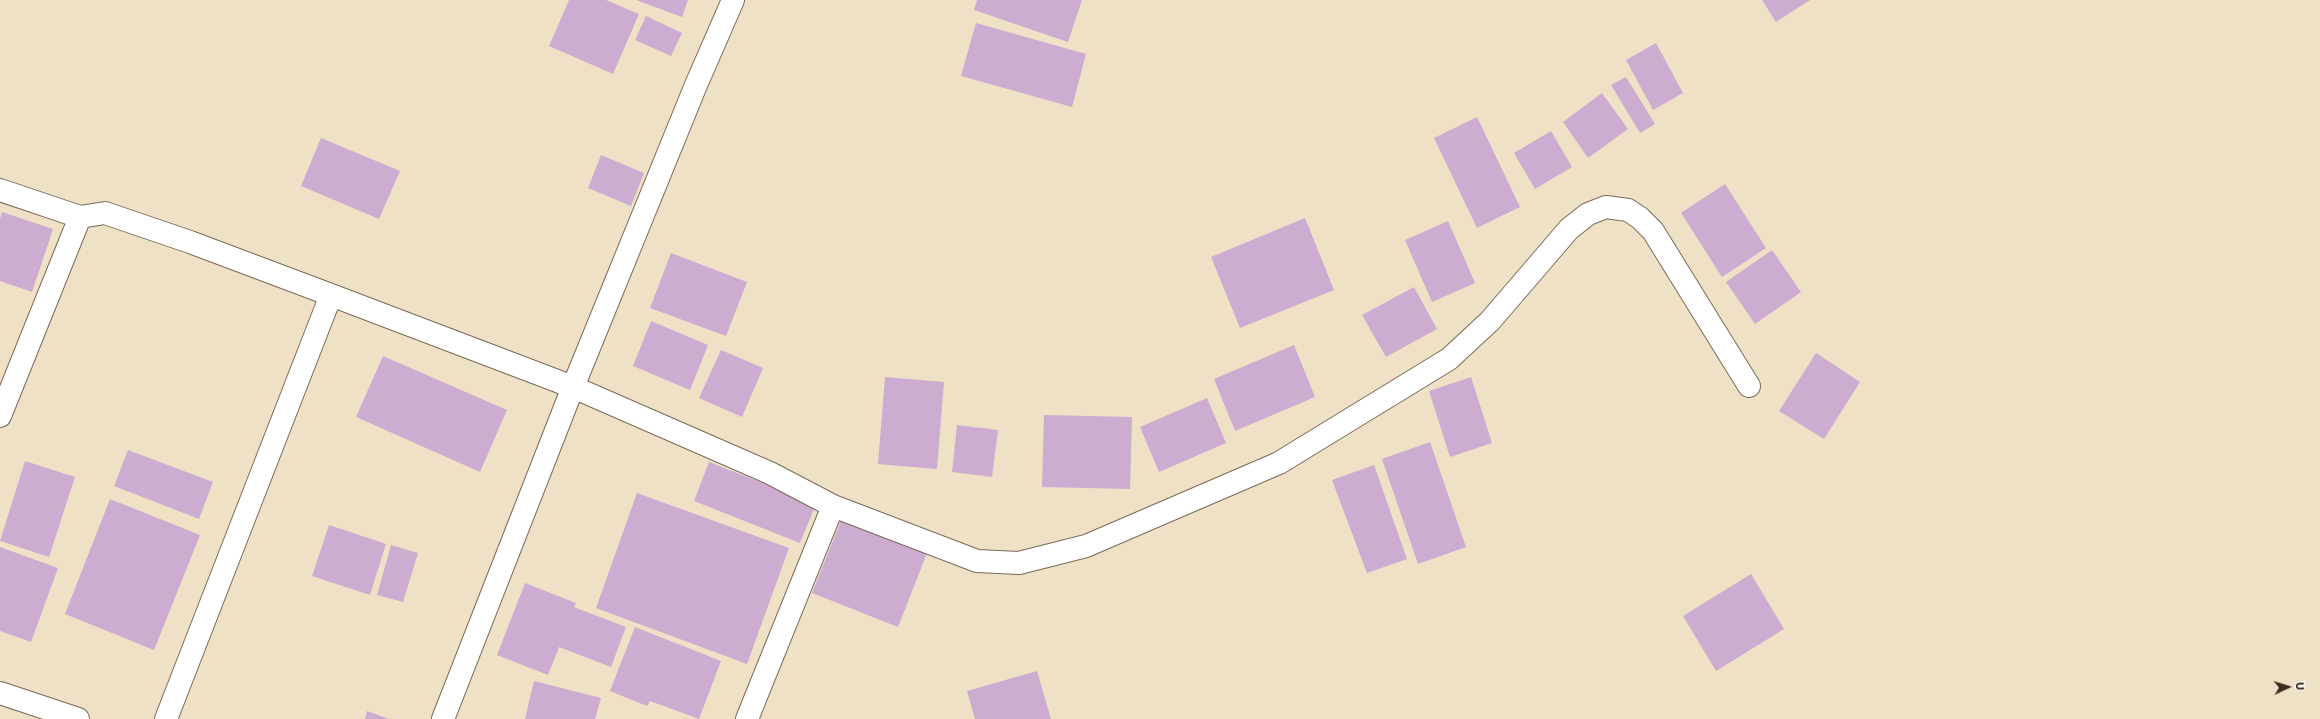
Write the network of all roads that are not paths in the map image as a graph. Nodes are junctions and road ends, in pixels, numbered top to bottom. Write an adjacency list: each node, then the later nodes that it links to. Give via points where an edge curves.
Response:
1 (733, 0): 6 (street)
2 (0, 190): 3 (street)
3 (80, 217): 4 (street, via 105,213); 7 (street)
4 (331, 295): 6 (street); 11 (street)
5 (1749, 386): 8 (street, via 1653,231 1628,210 1606,207 1588,214 1569,229 1490,321 1449,359 1279,463 1086,546 1019,563 977,561)
6 (573, 387): 8 (street, via 770,473); 12 (street)
7 (0, 416)
8 (833, 506): 13 (street)
9 (0, 692): 10 (street)
10 (78, 719)
11 (166, 719)
12 (443, 719)
13 (747, 719)

